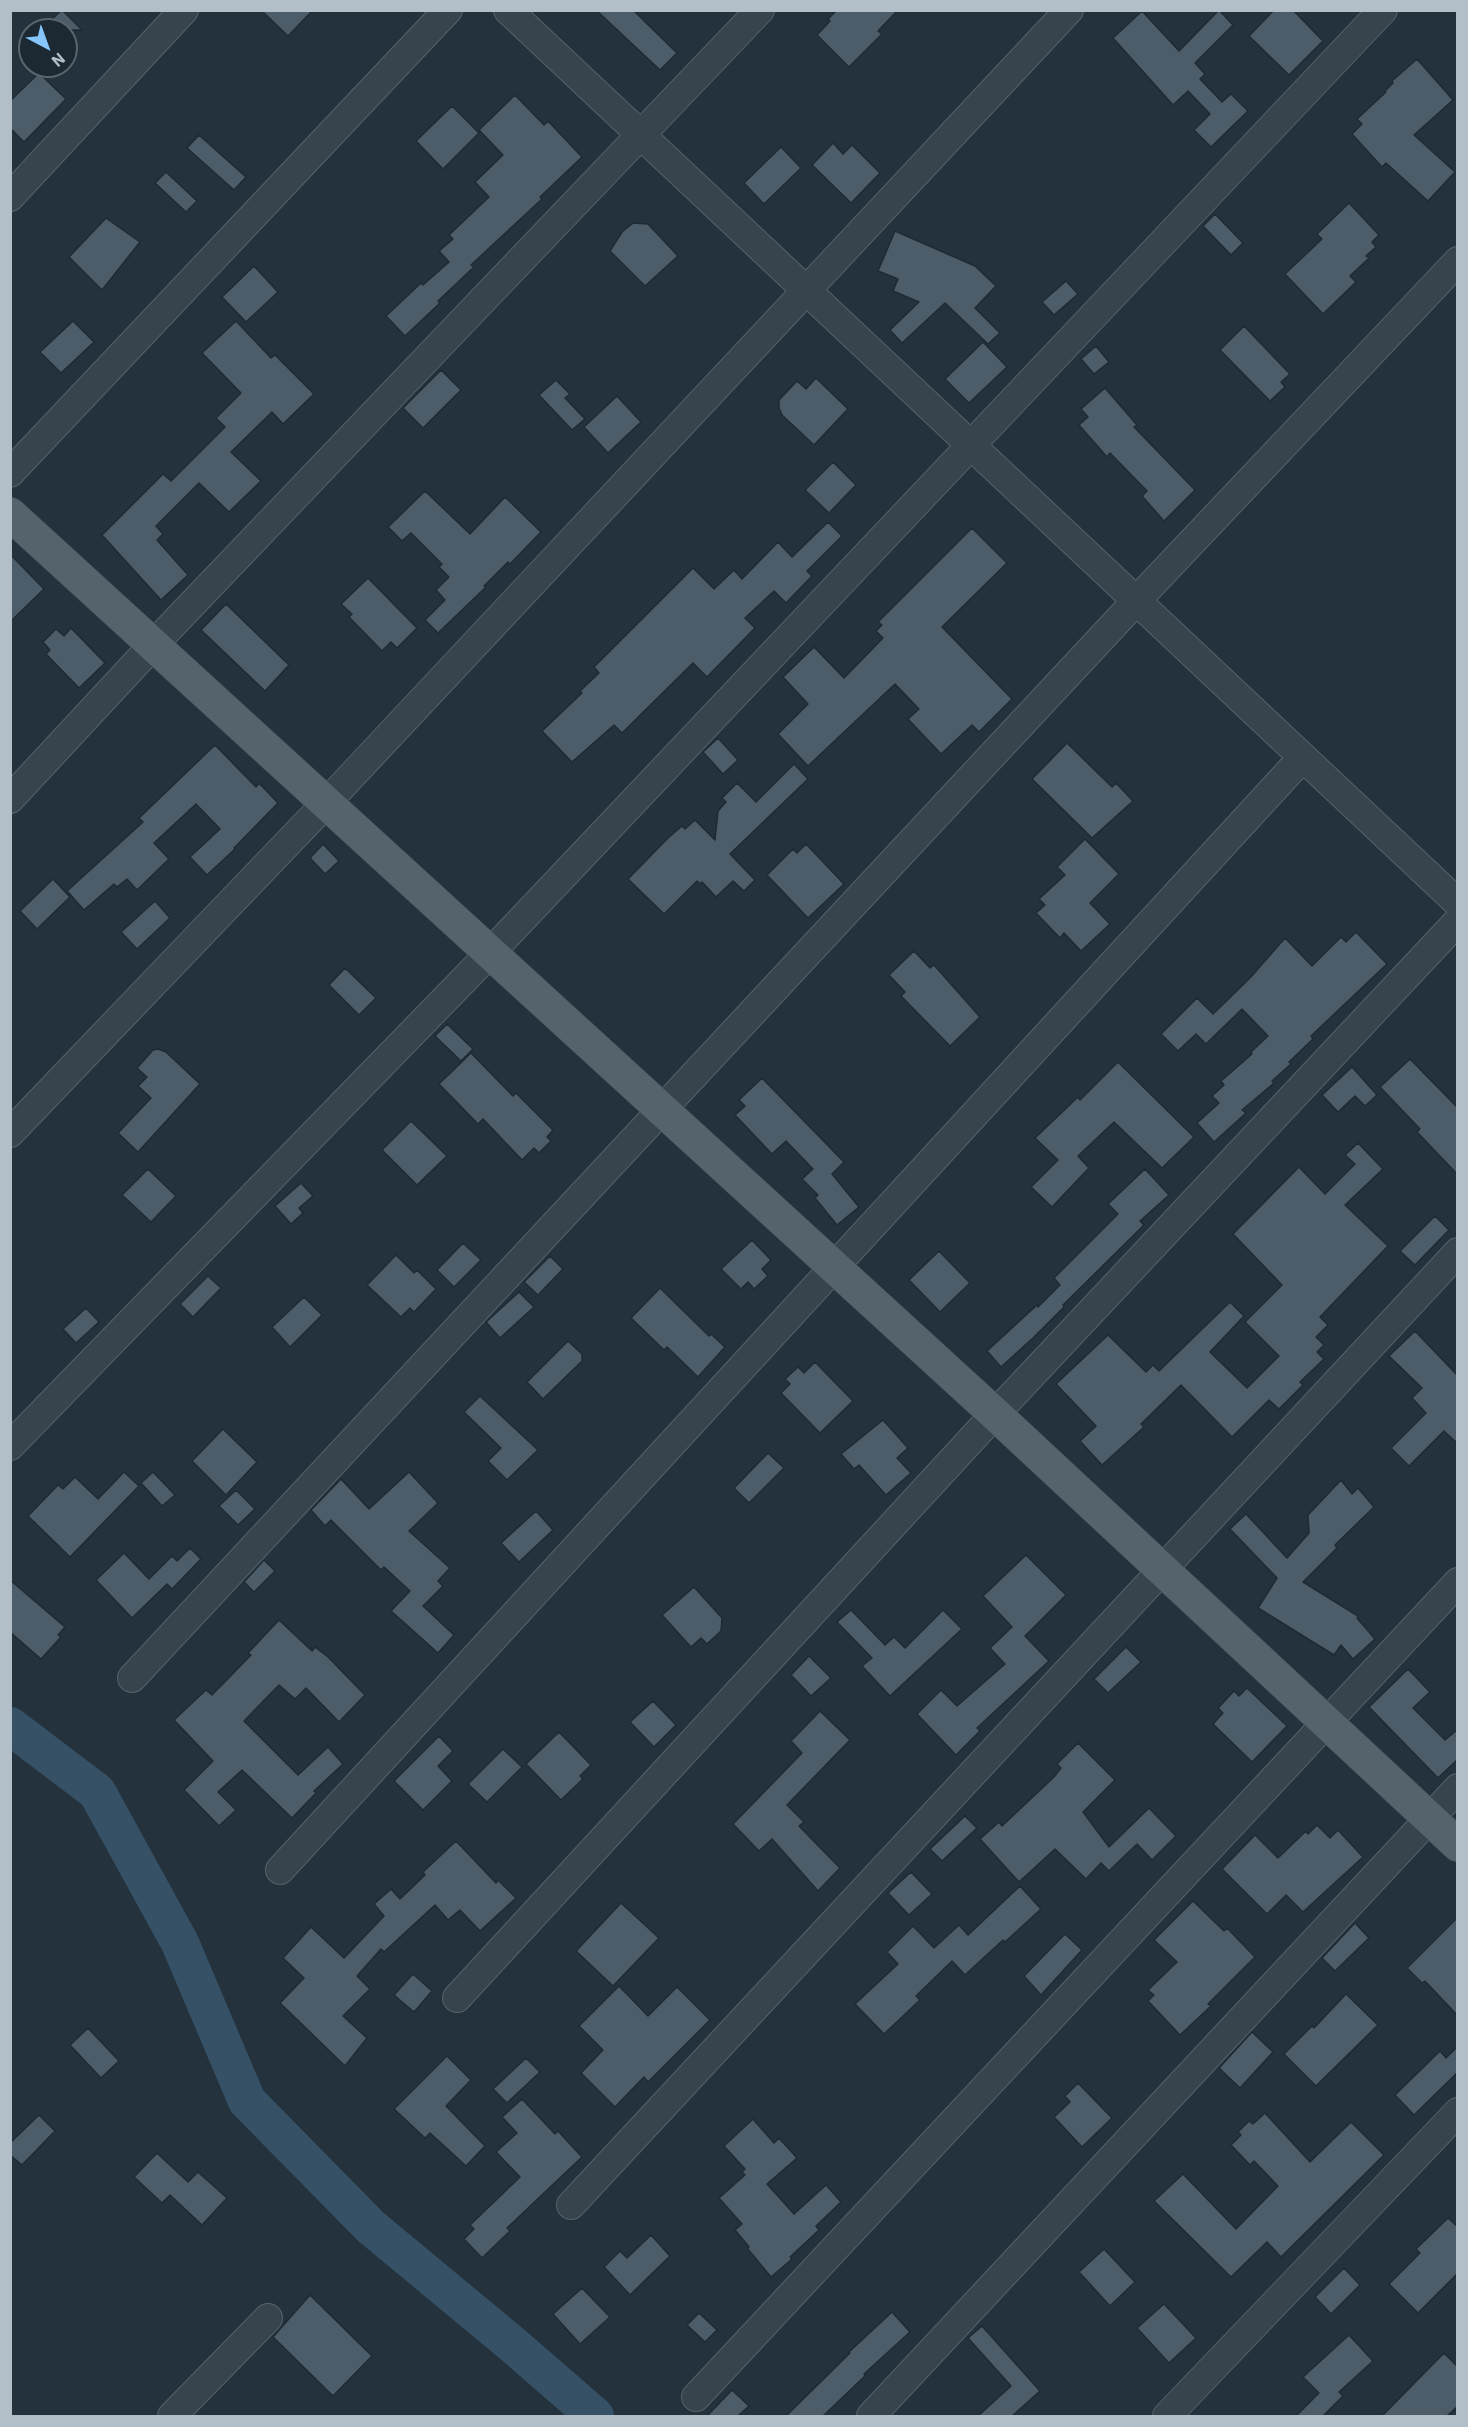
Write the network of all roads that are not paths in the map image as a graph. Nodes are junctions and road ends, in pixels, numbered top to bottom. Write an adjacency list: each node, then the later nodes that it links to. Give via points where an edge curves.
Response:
1 (184, 10): 8 (street)
2 (448, 10): 12 (street)
3 (508, 10): 7 (street)
4 (760, 10): 7 (street)
5 (1069, 10): 10 (street)
6 (1383, 10): 11 (street)
7 (641, 135): 10 (street); 15 (street)
8 (10, 197)
9 (1458, 261): 14 (street)
10 (807, 291): 11 (street); 18 (street)
11 (971, 445): 14 (street); 21 (street)
12 (10, 473)
13 (10, 514): 15 (main road)
14 (1136, 601): 16 (street); 22 (street)
15 (154, 644): 17 (street); 18 (main road)
16 (1303, 757): 19 (street); 25 (street)
17 (10, 799)
18 (327, 802): 21 (main road); 23 (street)
19 (1458, 903)
20 (1458, 921): 26 (street)
21 (491, 952): 22 (main road); 27 (street)
22 (662, 1109): 25 (main road); 30 (street)
23 (10, 1133)
24 (1458, 1252): 28 (street)
25 (835, 1268): 26 (main road); 35 (street)
26 (995, 1414): 28 (main road); 36 (street)
27 (10, 1446)
28 (1162, 1570): 31 (main road); 38 (street)
29 (1458, 1582): 31 (street)
30 (132, 1678)
31 (1326, 1723): 33 (main road); 40 (street)
32 (1458, 1788): 33 (street)
33 (1429, 1818): 34 (main road); 42 (street)
34 (1458, 1845)
35 (280, 1870)
36 (457, 1998)
37 (1458, 2112): 43 (street)
38 (571, 2205)
39 (268, 2318): 41 (street)
40 (696, 2397)
41 (172, 2416)
42 (871, 2416)
43 (1167, 2416)

